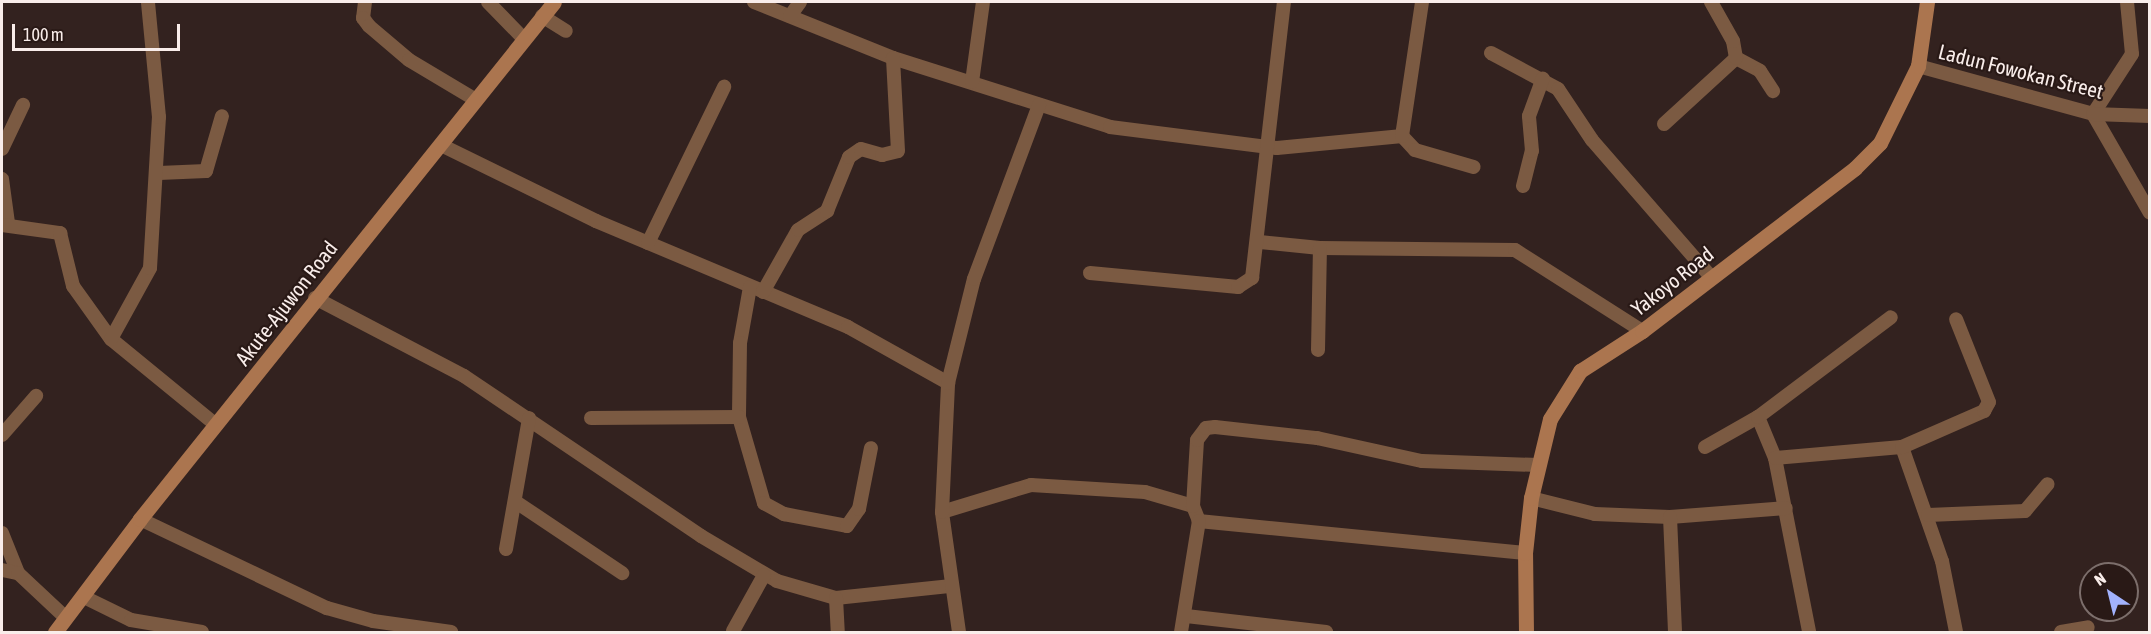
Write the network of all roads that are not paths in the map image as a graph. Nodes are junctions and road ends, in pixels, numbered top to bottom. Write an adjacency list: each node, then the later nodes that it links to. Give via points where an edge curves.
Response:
1 (148, 2): 37 (street, via 159,117)
2 (365, 2): 25 (street, via 363,18 369,26 409,60)
3 (488, 2): 16 (street)
4 (554, 2): 13 (main road, Akute-Ajuwon Road)
5 (754, 2): 14 (street)
6 (800, 2): 14 (street)
7 (983, 2): 22 (street)
8 (1284, 2): 33 (street)
9 (1422, 2): 32 (street)
10 (1711, 2): 19 (street, via 1733,41)
11 (1927, 2): 20 (main road, Yakoyo Road)
12 (2127, 2): 28 (street, via 2132,54)
13 (542, 16): 15 (street); 16 (main road, Akute-Ajuwon Road)
14 (790, 16): 18 (street)
15 (567, 31)
16 (524, 39): 25 (main road, Akute-Ajuwon Road)
17 (1491, 53): 21 (street)
18 (892, 58): 22 (street); 47 (street, via 898,151 882,155 861,149 849,157 827,211 798,230)
19 (1736, 58): 24 (street, via 1760,71); 31 (street)
20 (1918, 66): 28 (street, Ladun Fowokan Street); 46 (main road, Yakoyo Road, via 1881,143 1855,168)
21 (1543, 78): 39 (street, via 1529,116 1532,151); 46 (street, via 1569,101 1592,140)
22 (972, 82): 27 (street)
23 (724, 87): 43 (street)
24 (1773, 91)
25 (476, 100): 34 (main road, Akute-Ajuwon Road)
26 (23, 105): 35 (street)
27 (1039, 105): 33 (street, via 1110,127); 54 (street, via 974,279)
28 (2093, 114): 30 (street, Ladun Fowokan Street); 40 (street)
29 (222, 116): 37 (street, via 206,171)
30 (2150, 116)
31 (1664, 124)
32 (1402, 136): 33 (street, via 1303,147); 36 (street, via 1415,150)
33 (1264, 143): 42 (street)
34 (441, 145): 43 (street); 48 (main road, Akute-Ajuwon Road)
35 (2, 149)
36 (1474, 167)
37 (159, 173): 52 (street, via 150,268)
38 (2, 180): 41 (street)
39 (1523, 186)
40 (2150, 213)
41 (5, 224): 52 (street, via 60,233 73,286)
42 (1260, 242): 44 (street); 45 (street, via 1252,278 1238,287)
43 (648, 243): 47 (street)
44 (1320, 248): 51 (street, via 1515,250); 53 (street)
45 (1090, 273)
46 (1711, 277): 51 (main road, Yakoyo Road)
47 (757, 290): 54 (street, via 848,327); 56 (street, via 740,343)
48 (315, 298): 58 (street, via 464,376); 60 (main road, Akute-Ajuwon Road)
49 (1891, 317): 57 (street)
50 (1956, 319): 63 (street, via 1989,402 1984,411)
51 (1642, 331): 66 (main road, Yakoyo Road, via 1580,371 1550,419)
52 (111, 339): 60 (street)
53 (1318, 350)
54 (948, 383): 72 (street)
55 (36, 396): 61 (street)
56 (739, 417): 59 (street); 64 (street, via 764,502 784,514 838,527 855,520)
57 (1758, 417): 62 (street); 65 (street)
58 (529, 418): 69 (street); 83 (street)
59 (591, 418)
60 (216, 425): 75 (main road, Akute-Ajuwon Road)
61 (2, 435)
62 (1705, 447)
63 (1902, 447): 65 (street); 73 (street)
64 (871, 448)
65 (1775, 458): 71 (street)
66 (1539, 465): 68 (main road, Yakoyo Road); 70 (street, via 1422,461 1317,438 1206,428 1197,440)
67 (2048, 484): 73 (street, via 2025,511)
68 (1531, 498): 74 (street, via 1595,514); 79 (main road, Yakoyo Road)
69 (516, 502): 78 (street); 82 (street)
70 (1193, 506): 72 (street, via 1145,492 1031,485); 76 (street)
71 (1786, 508): 74 (street); 101 (street)
72 (942, 512): 84 (street)
73 (1928, 514): 102 (street)
74 (1670, 517): 100 (street)
75 (140, 519): 85 (main road, Akute-Ajuwon Road); 90 (street, via 327,608 373,621)
76 (1199, 521): 79 (street); 87 (street)
77 (2, 532): 81 (street)
78 (506, 549)
79 (1525, 553): 99 (main road, Yakoyo Road)
80 (2, 570): 81 (street)
81 (18, 573): 88 (street)
82 (622, 573)
83 (764, 575): 86 (street); 91 (street)
84 (951, 586): 86 (street); 96 (street)
85 (84, 597): 88 (main road, Akute-Ajuwon Road); 93 (street, via 132,620)
86 (836, 598): 95 (street)
87 (1185, 616): 97 (street); 98 (street)
88 (66, 618): 92 (main road, Akute-Ajuwon Road)
89 (2088, 627): 103 (street)
90 (431, 630): 94 (street)
91 (733, 631)
92 (55, 633)
93 (202, 633)
94 (451, 633)
95 (838, 633)
96 (959, 633)
97 (1181, 633)
98 (1326, 633)
99 (1526, 633)
100 (1675, 633)
101 (1809, 633)
102 (1956, 633)
103 (2061, 633)

